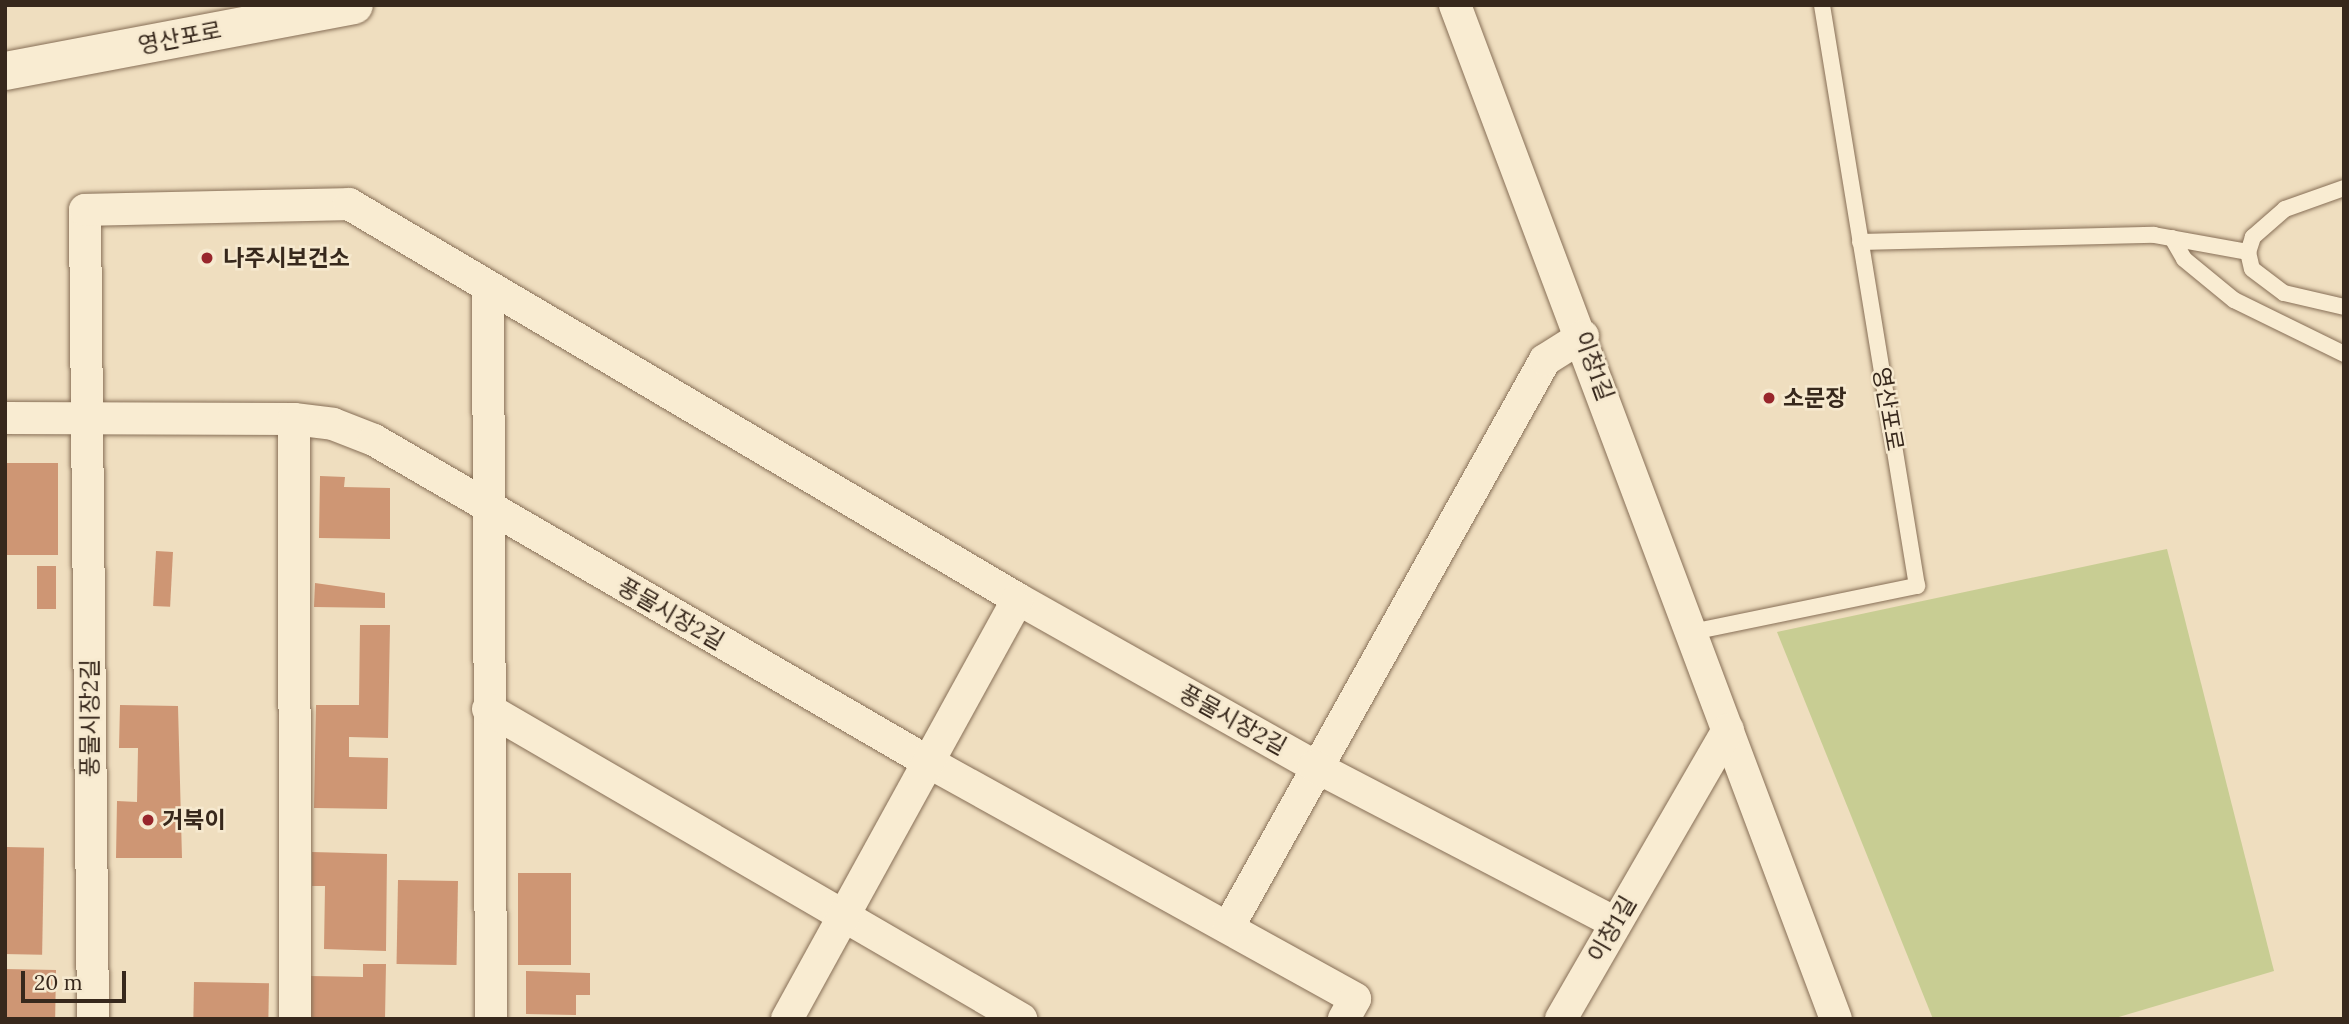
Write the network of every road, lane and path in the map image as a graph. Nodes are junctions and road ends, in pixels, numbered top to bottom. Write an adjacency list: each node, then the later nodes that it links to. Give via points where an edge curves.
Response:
1 (354, 5): 4 (street, 영산포로)
2 (1455, 5): 11 (street, 이창1길)
3 (1822, 5): 7 (lane, 영산포로)
4 (5, 71)
5 (2344, 188): 8 (lane, via 2285,209 2253,237)
6 (2172, 238): 7 (lane); 8 (lane); 12 (lane, via 2184,259 2234,300)
7 (1860, 242): 18 (lane, 영산포로, via 1917,586)
8 (2248, 252): 10 (lane, via 2252,269 2284,293)
9 (488, 287): 13 (street, 풍물시장2길, via 349,204 85,210); 16 (street); 17 (street, 풍물시장2길)
10 (2344, 307)
11 (1583, 336): 18 (street, 이창1길); 22 (street, via 1545,360)
12 (2344, 354)
13 (88, 417): 14 (street, 풍물시장2길); 15 (street, 풍물시장2길); 26 (street, 풍물시장2길)
14 (5, 418)
15 (294, 419): 16 (street, 풍물시장2길, via 333,424 374,440); 27 (street)
16 (485, 506): 19 (street); 21 (street, 풍물시장2길)
17 (1018, 599): 21 (street); 22 (street, 풍물시장2길)
18 (1692, 632): 20 (street, 이창1길)
19 (488, 709): 23 (street); 28 (street)
20 (1728, 730): 24 (street, 이창1길); 33 (street, 이창1길)
21 (930, 763): 23 (street); 25 (street, 풍물시장2길)
22 (1314, 766): 24 (street, 풍물시장2길); 25 (street)
23 (842, 919): 29 (street); 30 (street)
24 (1615, 923): 32 (street, 이창1길)
25 (1229, 926): 31 (street, 풍물시장2길, via 1354,999)
26 (93, 1019)
27 (295, 1019)
28 (491, 1019)
29 (788, 1019)
30 (1021, 1019)
31 (1343, 1019)
32 (1561, 1019)
33 (1836, 1019)

